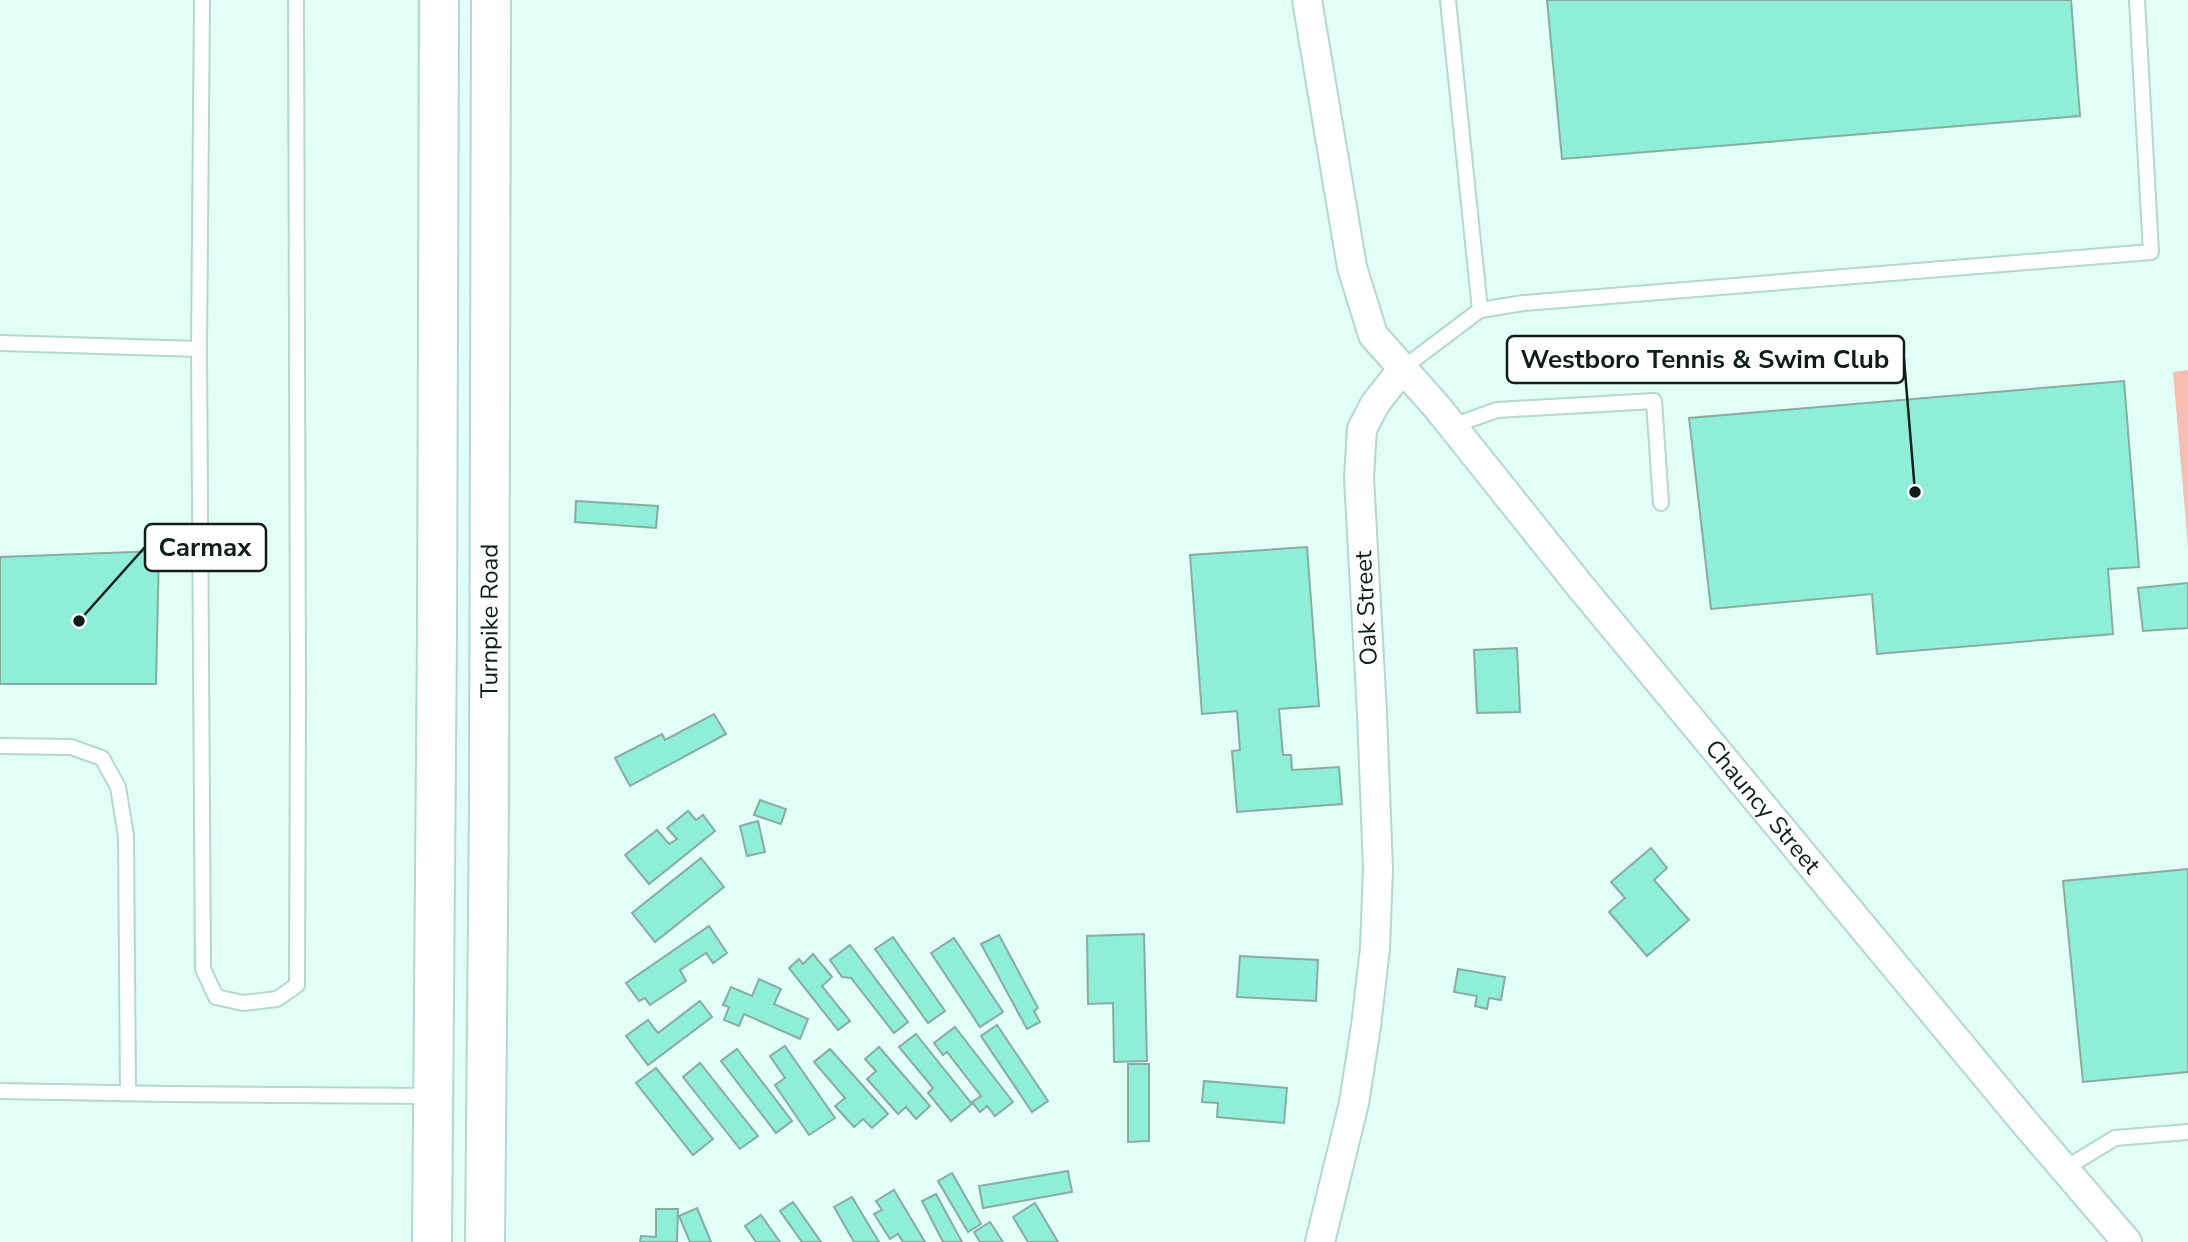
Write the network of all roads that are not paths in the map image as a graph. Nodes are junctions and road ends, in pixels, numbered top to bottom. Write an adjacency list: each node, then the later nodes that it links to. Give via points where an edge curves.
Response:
1 (202, 0): 10 (lane)
2 (296, 0): 10 (lane, via 298,975 297,985 278,999 243,1003 216,997 203,969)
3 (439, 0): 17 (highway)
4 (491, 0): 21 (highway, Turnpike Road)
5 (1307, 0): 11 (street, via 1352,267 1373,335)
6 (1447, 0): 8 (lane)
7 (2137, 0): 8 (lane, via 2151,252)
8 (1480, 310): 11 (lane)
9 (0, 343): 10 (lane)
10 (200, 349)
11 (1404, 368): 12 (street, Chauncy Street); 22 (street, Oak Street, via 1362,429 1359,478 1378,869 1375,948 1354,1103)
12 (1452, 426): 13 (lane, via 1497,410 1654,401); 19 (street, Chauncy Street)
13 (1661, 503)
14 (0, 746): 16 (lane, via 71,747 102,758 118,787 126,836)
15 (0, 1091): 16 (lane)
16 (128, 1093): 17 (lane)
17 (433, 1096): 20 (highway)
18 (2188, 1132): 19 (lane, via 2115,1138)
19 (2064, 1169): 23 (street, Chauncy Street)
20 (432, 1242)
21 (485, 1242)
22 (1320, 1242)
23 (2127, 1242)

